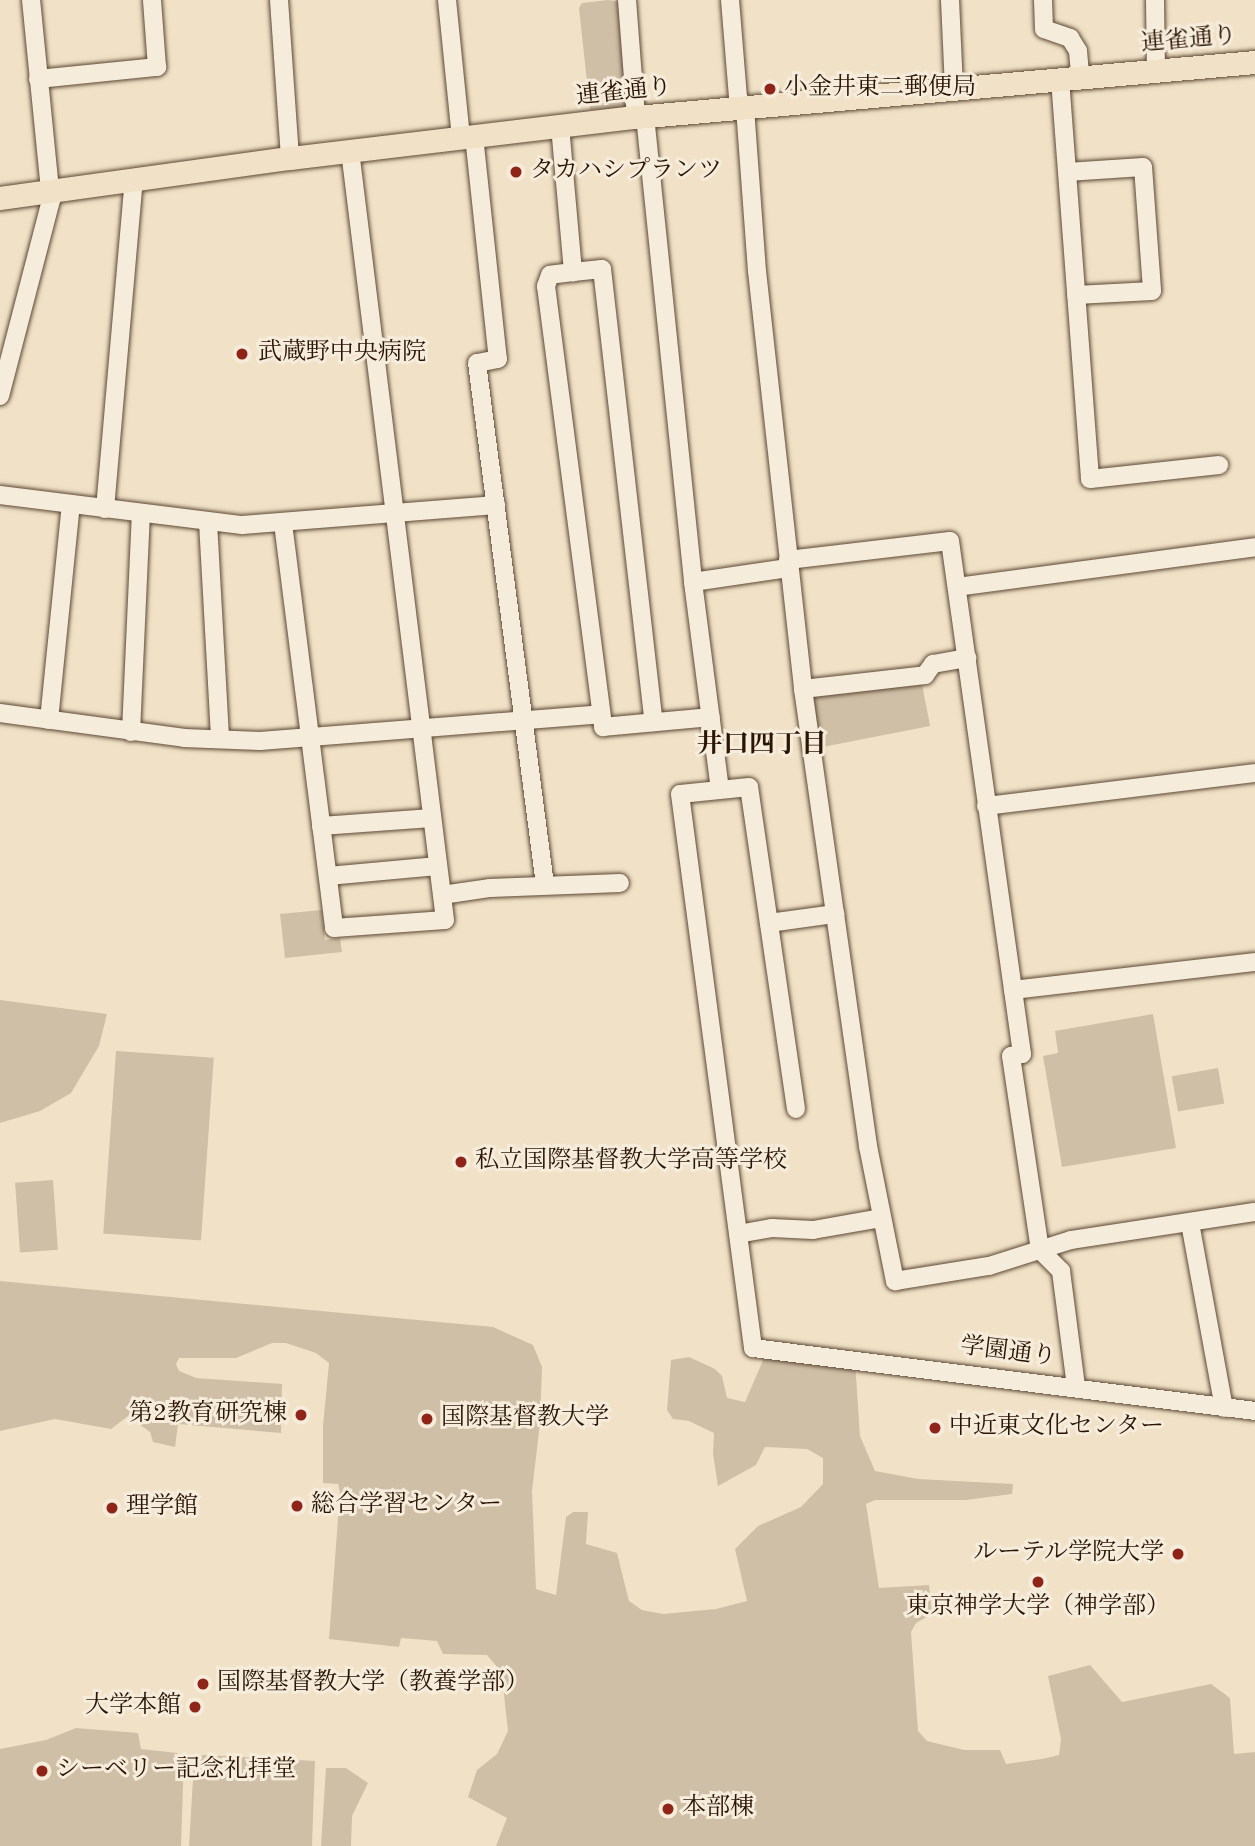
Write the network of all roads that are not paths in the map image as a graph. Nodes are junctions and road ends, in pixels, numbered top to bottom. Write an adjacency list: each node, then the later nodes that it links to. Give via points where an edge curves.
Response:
1 (31, 0): 13 (street)
2 (152, 0): 13 (street, via 157,67)
3 (279, 0): 20 (street)
4 (447, 0): 18 (street)
5 (627, 0): 16 (street)
6 (730, 0): 15 (street, via 738,98)
7 (950, 0): 14 (street)
8 (1043, 0): 12 (street, via 1044,29 1070,38 1078,51)
9 (1155, 0): 11 (street)
10 (1255, 62): 11 (main road, 連雀通り)
11 (1156, 69): 12 (main road, 連雀通り)
12 (1070, 78): 14 (main road, 連雀通り); 21 (street)
13 (38, 79): 23 (street)
14 (954, 89): 15 (main road, 連雀通り)
15 (745, 108): 16 (main road, 連雀通り); 38 (street)
16 (640, 117): 17 (main road, 連雀通り); 39 (street)
17 (560, 125): 18 (main road, 連雀通り); 25 (street)
18 (467, 136): 19 (main road, 連雀通り); 31 (street, via 498,359 477,363)
19 (350, 150): 20 (main road, 連雀通り); 34 (street)
20 (290, 158): 22 (main road, 連雀通り)
21 (1067, 172): 26 (street); 26 (street, via 1143,167 1152,291)
22 (134, 179): 23 (main road, 連雀通り); 32 (street)
23 (48, 191): 24 (main road, 連雀通り); 27 (street, via 48,214)
24 (0, 198)
25 (573, 272): 44 (street, via 550,275 546,286); 48 (street, via 602,269)
26 (1076, 295): 28 (street, via 1090,479)
27 (0, 396)
28 (1219, 464)
29 (0, 495): 30 (street)
30 (71, 504): 32 (street); 47 (street)
31 (496, 505): 34 (street); 46 (street)
32 (104, 509): 33 (street)
33 (141, 513): 35 (street); 50 (street)
34 (395, 514): 36 (street); 49 (street)
35 (208, 522): 36 (street); 52 (street)
36 (283, 523): 51 (street)
37 (1255, 547): 40 (street)
38 (788, 564): 39 (street); 40 (street, via 950,541); 42 (street)
39 (693, 582): 45 (street)
40 (957, 587): 41 (street)
41 (967, 658): 42 (street, via 933,664 925,675); 55 (street)
42 (803, 689): 63 (street)
43 (0, 713): 47 (street)
44 (601, 714): 46 (street); 48 (street, via 603,727)
45 (711, 717): 48 (street); 54 (street)
46 (523, 719): 49 (street); 61 (street)
47 (50, 720): 50 (street)
48 (654, 722)
49 (421, 727): 51 (street); 56 (street)
50 (131, 732): 52 (street)
51 (311, 737): 52 (street); 57 (street)
52 (220, 739)
53 (1255, 773): 55 (street)
54 (720, 789): 64 (street, via 749,787); 71 (street, via 680,794)
55 (986, 806): 66 (street)
56 (432, 818): 57 (street); 58 (street)
57 (321, 826): 59 (street)
58 (438, 866): 59 (street); 62 (street)
59 (328, 876): 62 (street, via 334,928 445,920)
60 (620, 883): 61 (street)
61 (545, 885): 62 (street)
62 (442, 895)
63 (835, 914): 64 (street); 69 (street)
64 (769, 923): 67 (street)
65 (1255, 962): 66 (street)
66 (1013, 990): 72 (street, via 1022,1054 1011,1056)
67 (796, 1109)
68 (1255, 1212): 70 (street)
69 (882, 1218): 71 (street, via 813,1230 772,1228); 72 (street, via 894,1282 989,1266)
70 (1190, 1223): 72 (street, via 1072,1240); 74 (street)
71 (738, 1234): 73 (street, 学園通り, via 753,1348)
72 (1040, 1250): 73 (street, via 1061,1271)
73 (1076, 1387): 74 (street, 学園通り)
74 (1224, 1408): 75 (street, 学園通り)
75 (1255, 1411)

